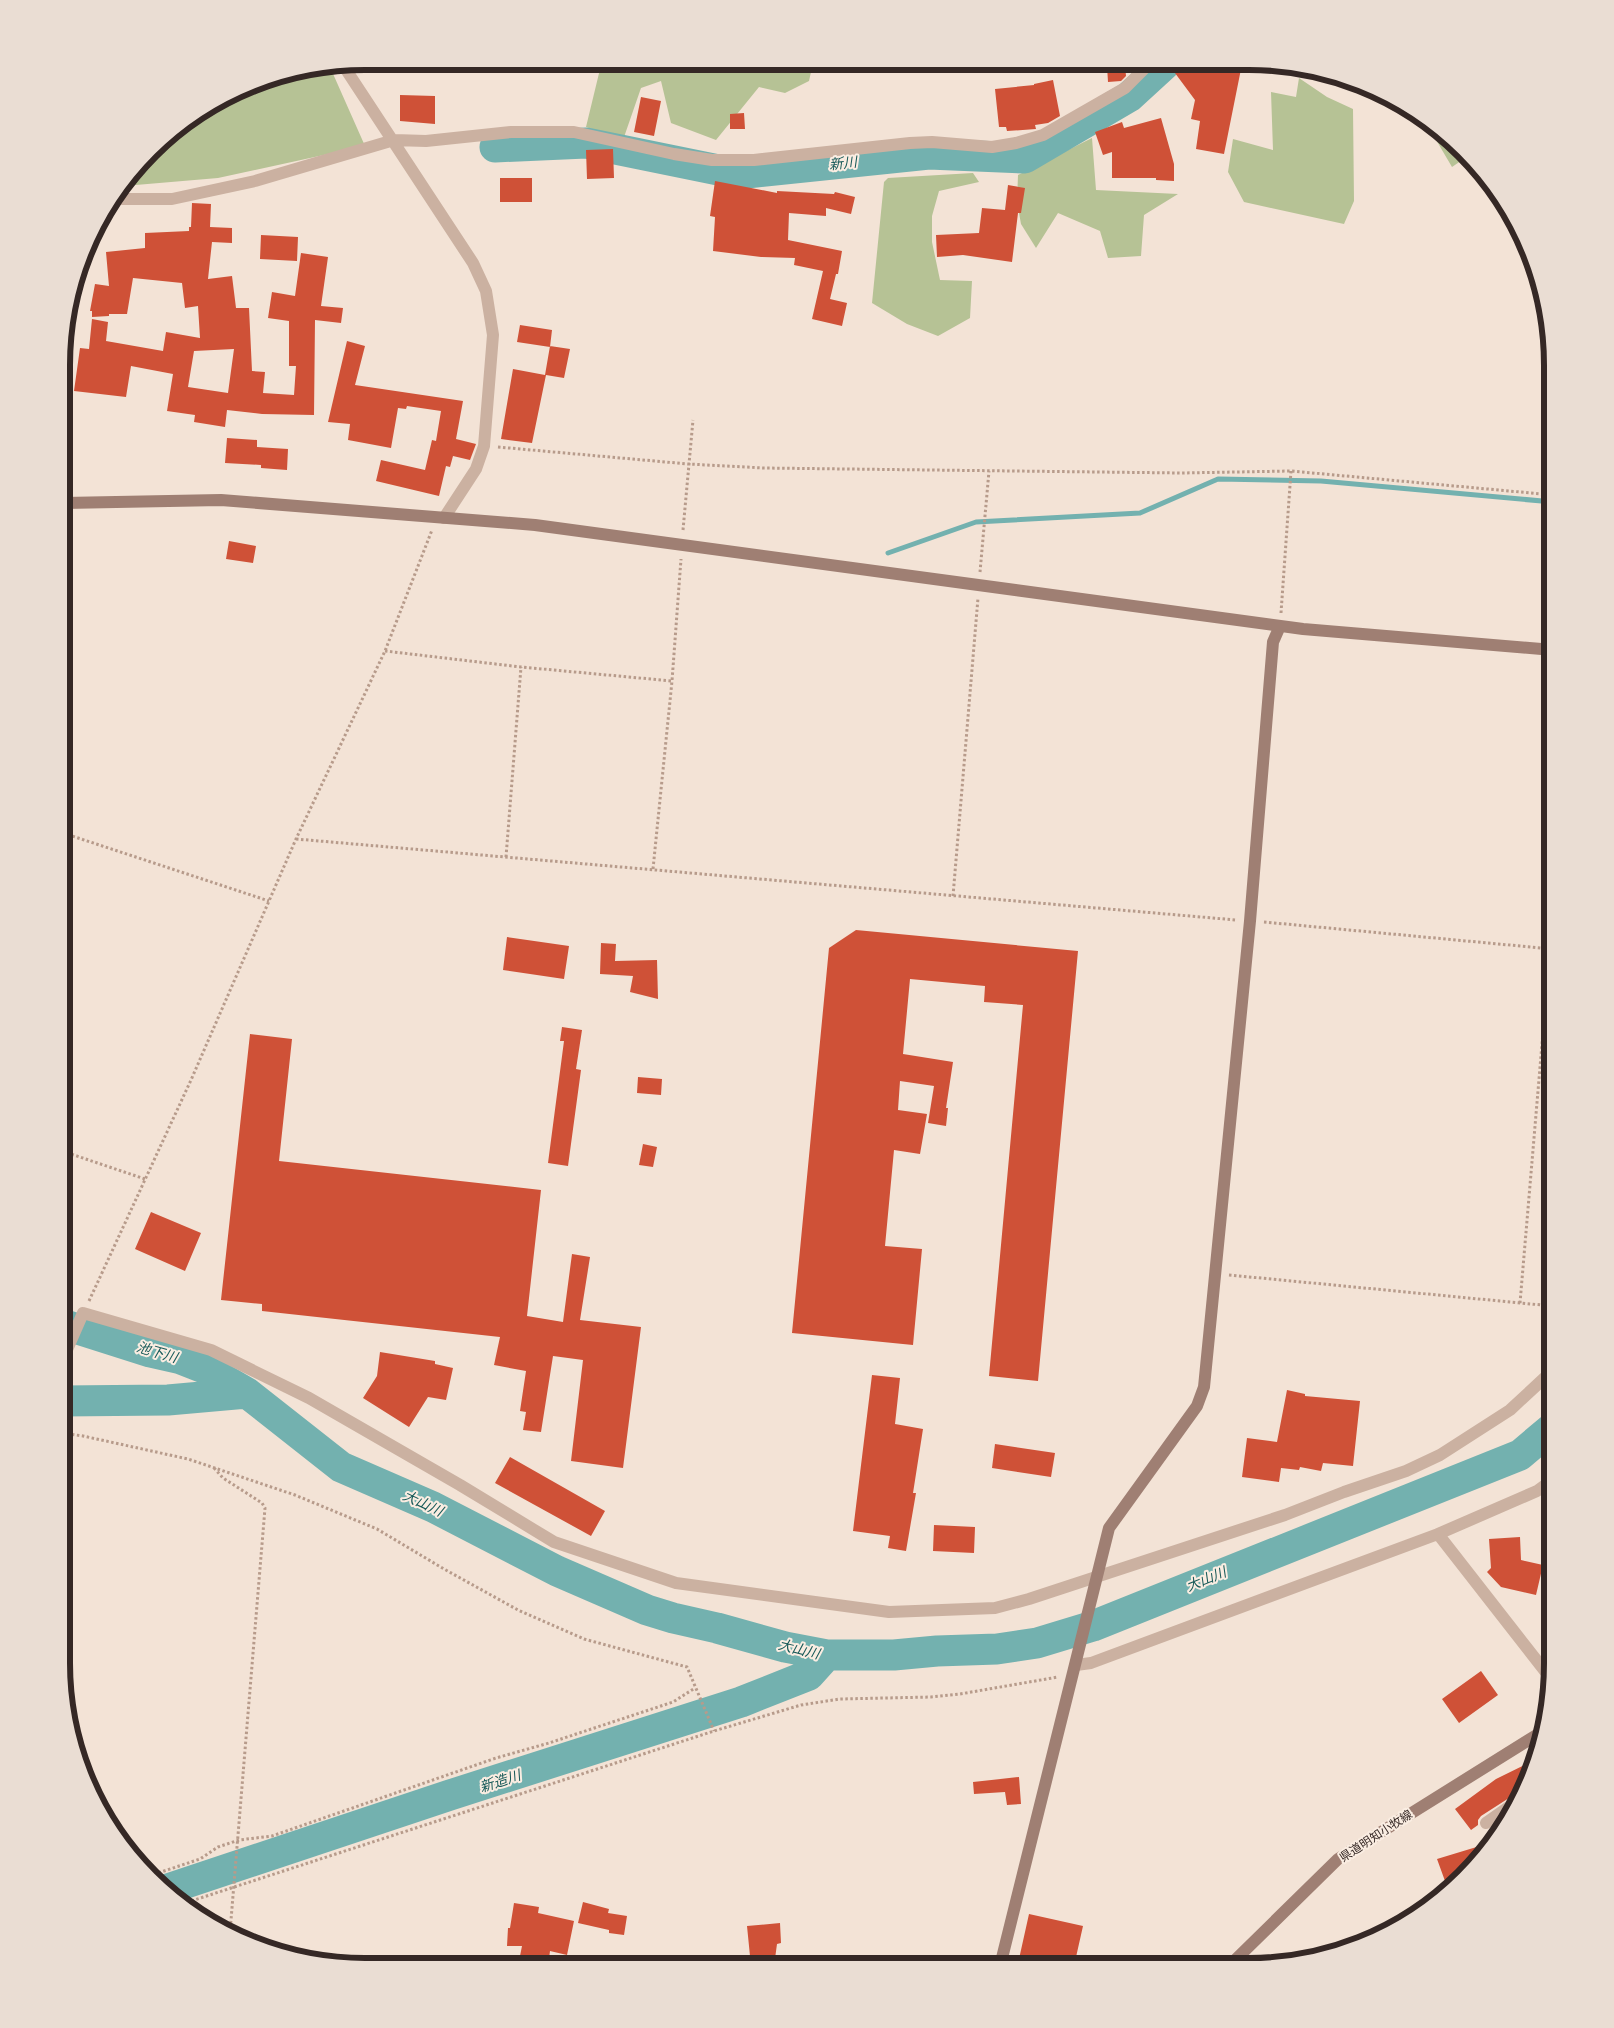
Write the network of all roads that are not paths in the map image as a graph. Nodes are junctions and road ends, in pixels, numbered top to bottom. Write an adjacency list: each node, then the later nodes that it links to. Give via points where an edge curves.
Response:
1 (1144, 70): 3 (street, via 1125,88 1043,135 992,147 910,143 754,160 712,160 574,132 511,132 426,141)
2 (347, 71): 3 (street)
3 (394, 140): 4 (street, via 255,181 172,199); 6 (street, via 473,263 486,291 493,335 484,446 476,469)
4 (121, 199)
5 (70, 503): 6 (street, via 221,500)
6 (444, 518): 7 (street, via 535,525)
7 (1280, 626): 8 (street); 13 (street, via 1273,642 1250,921 1204,1387 1197,1406 1109,1528)
8 (1544, 649)
9 (70, 1343): 13 (street, via 83,1313 211,1350 309,1398 554,1542 676,1583 889,1612 996,1608)
10 (1544, 1378): 13 (street, via 1510,1410 1440,1455 1406,1471)
11 (1544, 1486): 12 (street)
12 (1438, 1534): 14 (street); 15 (street)
13 (1096, 1578): 15 (street)
14 (1544, 1669)
15 (1074, 1670): 19 (street)
16 (1535, 1735): 20 (street, 県道明知小牧線, via 1338,1859)
17 (1506, 1809): 18 (street)
18 (1486, 1822)
19 (1002, 1958)
20 (1237, 1958)

